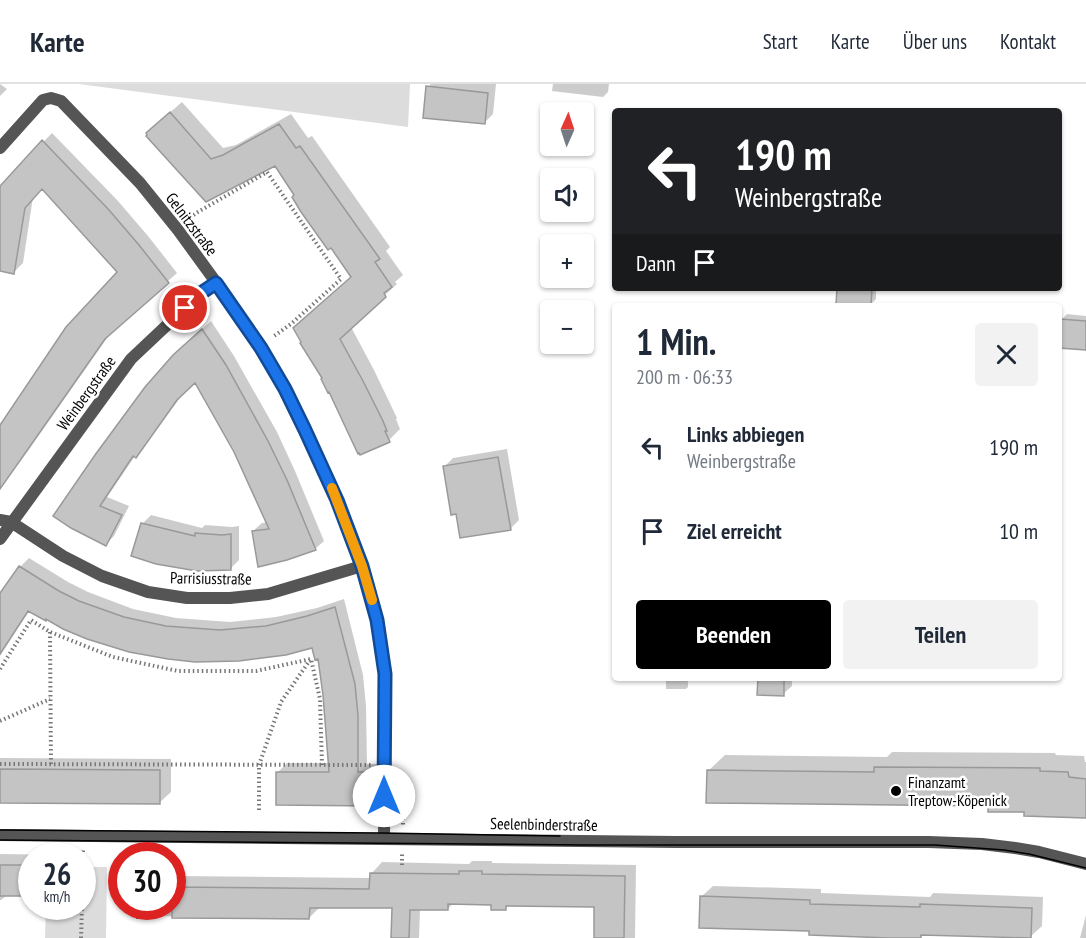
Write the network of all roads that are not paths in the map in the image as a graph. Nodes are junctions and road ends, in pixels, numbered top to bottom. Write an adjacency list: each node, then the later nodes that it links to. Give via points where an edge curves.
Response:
1 (0, 148): 2 (street, Gelnitzstraße, via 43,100 61,101 140,183)
2 (216, 283): 3 (street, Weinbergstraße, via 131,359); 5 (street, Gelnitzstraße, via 261,348 300,419)
3 (6, 521): 4 (street, Weinbergstraße); 5 (street, Parrisiusstraße, via 102,576 148,592 187,598 268,594)
4 (0, 539)
5 (362, 566): 7 (street, Gelnitzstraße, via 377,620 385,674)
6 (0, 835): 7 (street, Seelenbinderstraße)
7 (384, 838): 8 (street, Seelenbinderstraße, via 938,842 1016,848)
8 (1086, 864)

